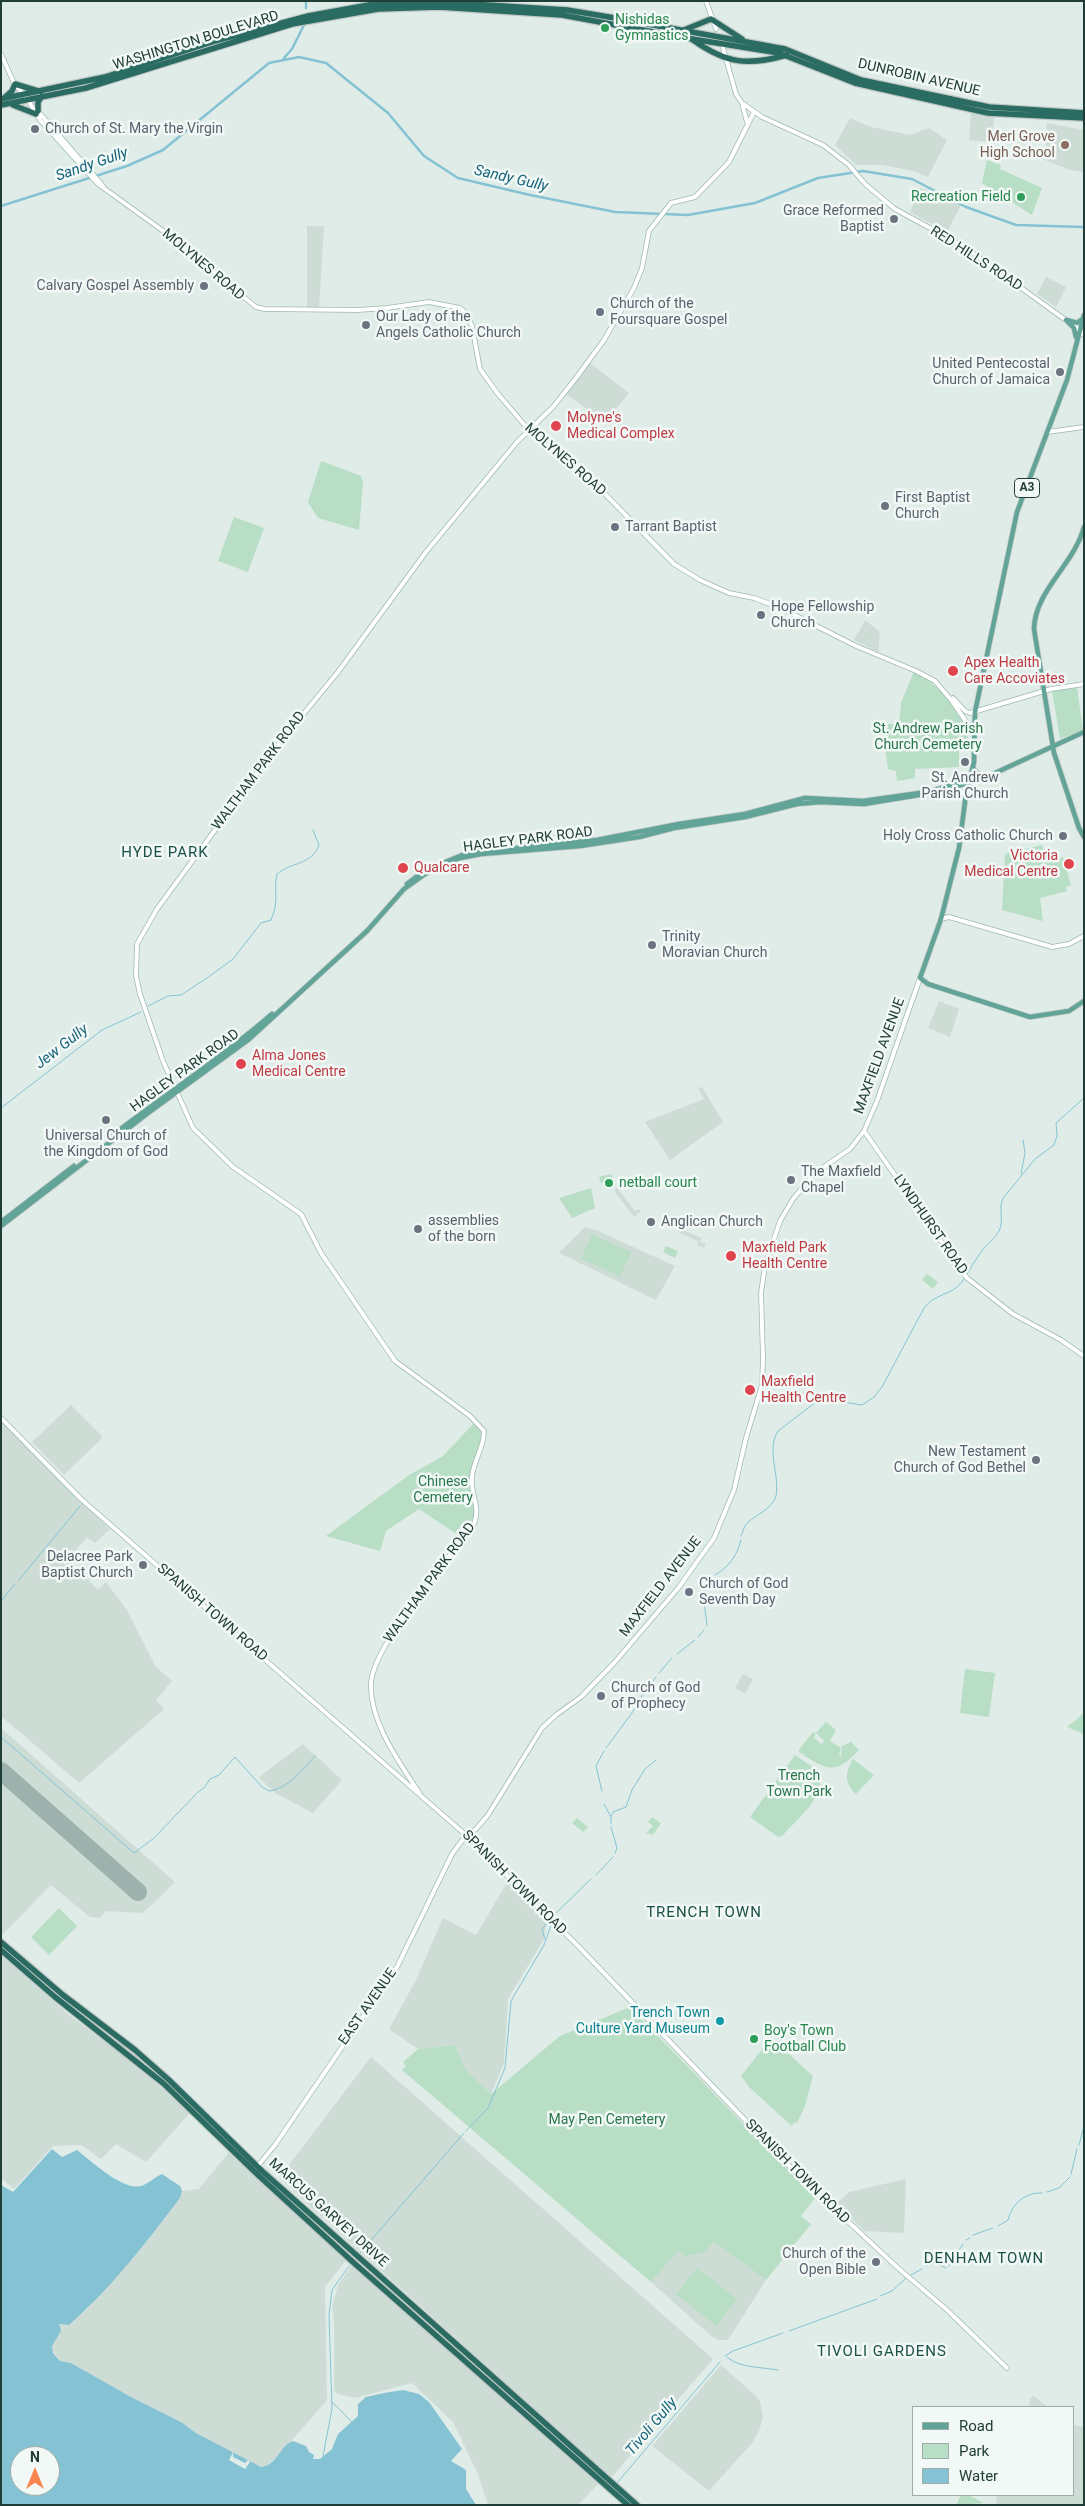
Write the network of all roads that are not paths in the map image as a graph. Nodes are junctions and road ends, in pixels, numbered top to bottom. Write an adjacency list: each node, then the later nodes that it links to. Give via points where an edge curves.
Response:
1 (367, 1): 3 (highway)
2 (706, 1): 4 (main road)
3 (374, 4): 6 (highway, WASHINGTON BOULEVARD, via 440,2 568,10); 14 (highway, WASHINGTON BOULEVARD, via 304,17 215,41)
4 (712, 19): 5 (main road); 6 (highway); 8 (highway, via 735,36)
5 (716, 29)
6 (683, 30): 9 (highway, WASHINGTON BOULEVARD)
7 (691, 39): 9 (highway, WASHINGTON BOULEVARD); 12 (highway); 14 (highway, WASHINGTON BOULEVARD, via 562,14 439,7 378,9 264,31 86,88)
8 (751, 42): 9 (highway, DUNROBIN AVENUE); 22 (highway, DUNROBIN AVENUE, via 785,49 862,80 972,104)
9 (724, 44): 11 (highway, DUNROBIN AVENUE); 12 (main road, RED HILLS ROAD)
10 (1, 54): 13 (main road, MOLYNES ROAD)
11 (787, 55): 12 (highway, via 761,63); 24 (highway, DUNROBIN AVENUE, via 855,83 962,107 988,112)
12 (727, 58): 17 (main road, RED HILLS ROAD, via 733,88)
13 (15, 84): 14 (highway); 15 (main road, MOLYNES ROAD); 16 (highway)
14 (42, 94): 15 (highway, WASHINGTON BOULEVARD); 21 (highway)
15 (26, 97): 16 (highway, WASHINGTON BOULEVARD); 18 (highway, WASHINGTON BOULEVARD); 21 (main road, MOLYNES ROAD)
16 (2, 101): 18 (highway, WASHINGTON BOULEVARD)
17 (742, 103): 19 (main road, RED HILLS ROAD); 20 (main road)
18 (11, 105): 21 (highway)
19 (748, 108): 20 (main road); 23 (main road, RED HILLS ROAD)
20 (745, 112): 23 (main road); 25 (main road)
21 (37, 113): 33 (main road, MOLYNES ROAD, via 101,184 260,309 357,310 426,302 460,308 472,326 480,369)
22 (1084, 113)
23 (753, 114): 25 (main road); 27 (main road, RED HILLS ROAD, via 823,145 895,209 963,246)
24 (1084, 118)
25 (748, 125): 33 (main road, WALTHAM PARK ROAD, via 729,162 695,197 671,203 659,218 648,236 642,268 634,288 604,340 559,399)
26 (1084, 314): 28 (main road, A3)
27 (1066, 320): 28 (main road, via 1077,323); 29 (main road, RED HILLS ROAD); 31 (main road, via 1076,333)
28 (1082, 320): 29 (main road, A3)
29 (1079, 330): 30 (main road, RED HILLS ROAD); 31 (main road, A3)
30 (1084, 335)
31 (1076, 349): 34 (main road, A3)
32 (1084, 427): 34 (main road)
33 (528, 429): 36 (main road, MOLYNES ROAD, via 604,494 674,564 728,593 781,608); 51 (main road, WALTHAM PARK ROAD, via 457,512 338,672 273,751 142,933 136,952 137,984 163,1061)
34 (1047, 432): 39 (main road, A3, via 1018,512)
35 (1084, 528): 38 (main road, via 1078,544 1034,615)
36 (935, 681): 39 (main road, via 966,712); 41 (main road, MOLYNES ROAD)
37 (1084, 684): 38 (main road)
38 (1045, 690): 39 (main road); 42 (main road)
39 (975, 712): 41 (main road, A3)
40 (1084, 732): 42 (main road, HAGLEY PARK ROAD)
41 (974, 733): 43 (main road, A3)
42 (1053, 748): 44 (main road, HAGLEY PARK ROAD); 46 (main road)
43 (973, 768): 44 (main road, via 979,775); 45 (main road, A3)
44 (993, 774): 45 (main road, HAGLEY PARK ROAD)
45 (970, 782): 47 (main road, MAXFIELD AVENUE, via 959,848); 51 (main road, HAGLEY PARK ROAD, via 943,791 885,802 802,803 740,819 580,846 460,858 425,874 404,889 367,931 308,987 237,1049)
46 (1084, 837)
47 (941, 918): 48 (main road, via 949,917 1052,947 1069,944); 49 (main road, MAXFIELD AVENUE)
48 (1084, 936)
49 (920, 978): 50 (main road, via 928,984 1030,1017 1070,1011); 52 (main road, MAXFIELD AVENUE, via 878,1101)
50 (1084, 1001)
51 (177, 1090): 53 (main road, HAGLEY PARK ROAD); 56 (main road, WALTHAM PARK ROAD, via 189,1121 209,1146 304,1218 320,1253 395,1361 470,1416 484,1431 482,1450 472,1476 477,1507 474,1524 389,1639 372,1674 372,1701 387,1742)
52 (864, 1131): 54 (main road, LYNDHURST ROAD, via 965,1276 1013,1314); 57 (main road, MAXFIELD AVENUE, via 850,1149 808,1181 780,1221 765,1266 761,1293 762,1385 734,1490 714,1538 679,1587 620,1656 581,1697 542,1728 488,1815)
53 (2, 1225)
54 (1084, 1356)
55 (1, 1418): 56 (main road, SPANISH TOWN ROAD, via 81,1499)
56 (420, 1794): 57 (main road, SPANISH TOWN ROAD)
57 (467, 1836): 63 (main road, EAST AVENUE, via 452,1854 393,1974); 64 (main road, SPANISH TOWN ROAD, via 794,2171 946,2308)
58 (1, 1942): 60 (highway, MARCUS GARVEY DRIVE)
59 (1, 1950): 61 (highway, MARCUS GARVEY DRIVE)
60 (95, 2020): 61 (highway, via 122,2044); 62 (highway, MARCUS GARVEY DRIVE)
61 (128, 2055): 62 (highway, via 137,2055); 63 (highway, MARCUS GARVEY DRIVE)
62 (172, 2082): 63 (highway, MARCUS GARVEY DRIVE)
63 (256, 2168): 65 (highway, MARCUS GARVEY DRIVE); 65 (highway, MARCUS GARVEY DRIVE, via 353,2262)
64 (1007, 2368)
65 (613, 2488): 66 (highway, MARCUS GARVEY DRIVE); 67 (highway, MARCUS GARVEY DRIVE)
66 (628, 2505)
67 (637, 2505)

